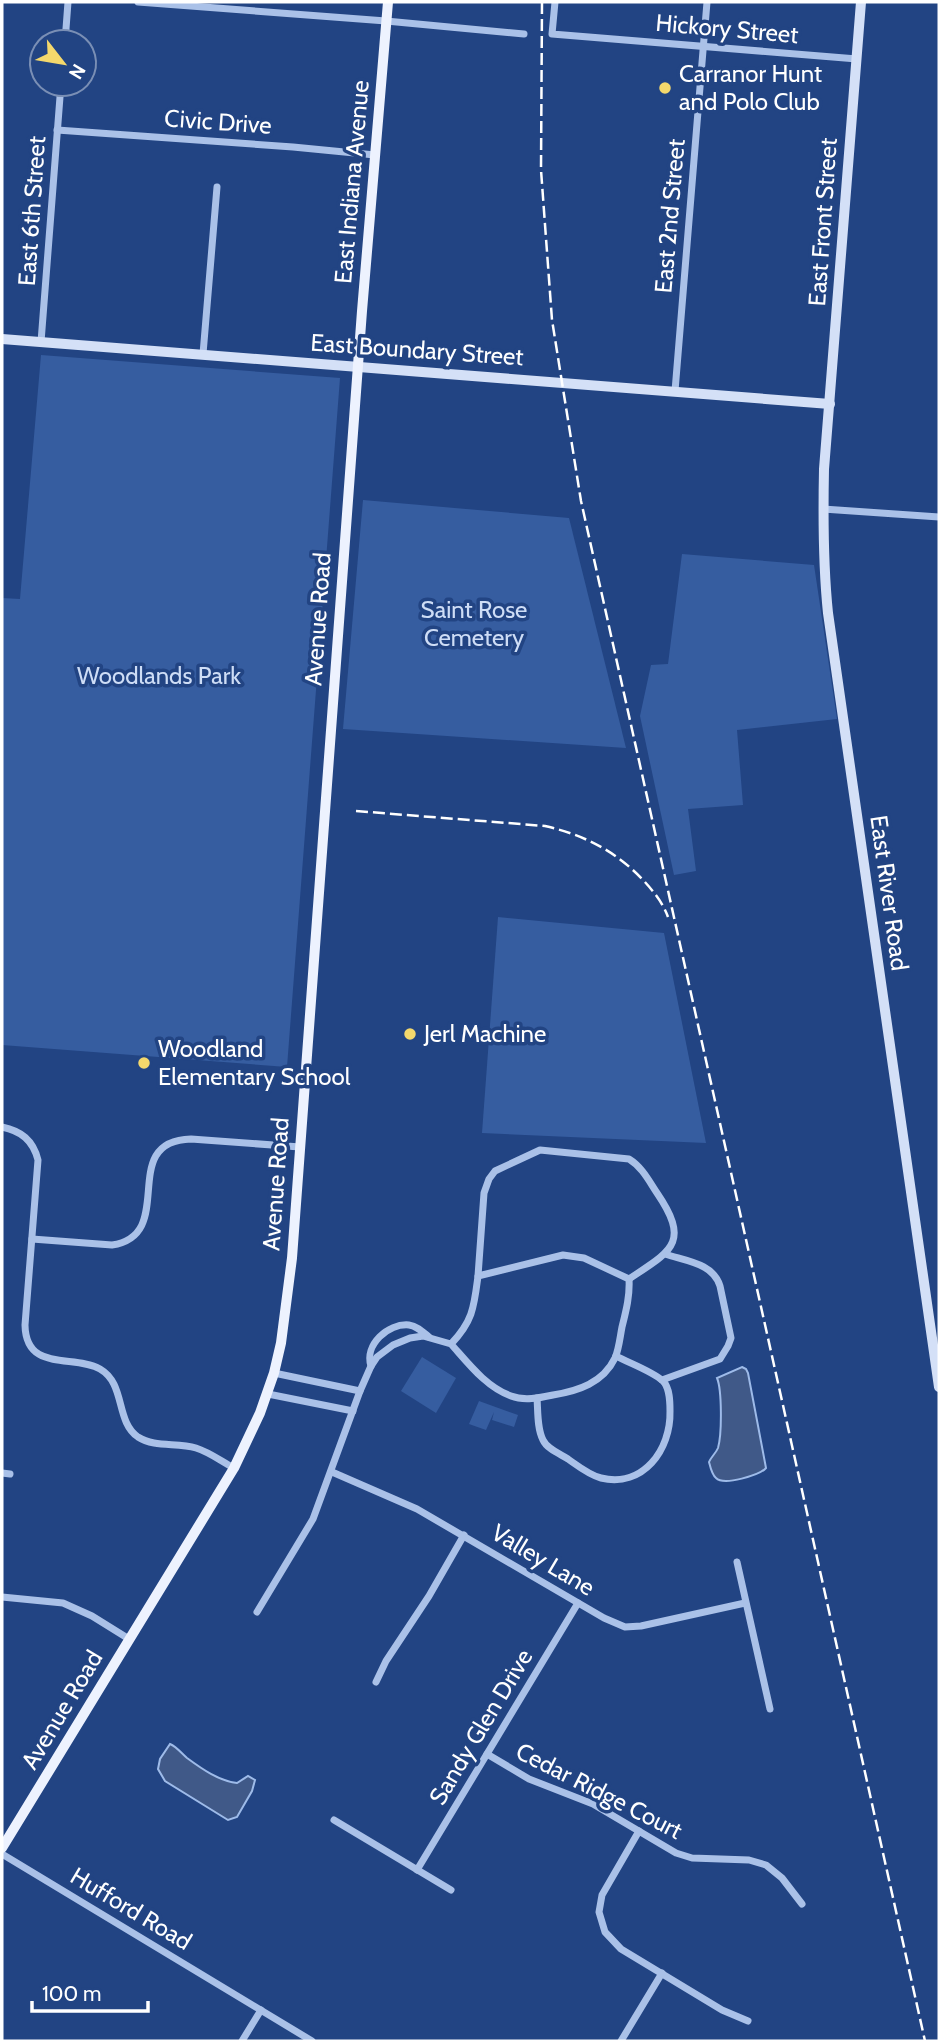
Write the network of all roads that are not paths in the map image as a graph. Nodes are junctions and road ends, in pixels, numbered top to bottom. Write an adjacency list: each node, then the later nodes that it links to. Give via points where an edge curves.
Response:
1 (68, 2): 9 (street)
2 (138, 2): 7 (street)
3 (388, 2): 8 (main road, East Indiana Avenue)
4 (555, 2): 11 (street, Hickory Street, via 552,34)
5 (707, 2): 11 (street, East 2nd Street)
6 (862, 2): 12 (main road, East Front Street)
7 (225, 5): 8 (street)
8 (386, 21): 10 (street); 15 (main road, East Indiana Avenue)
9 (66, 28)
10 (524, 34)
11 (703, 47): 12 (street, Hickory Street); 21 (street, East 2nd Street)
12 (857, 59): 22 (main road, East Front Street)
13 (60, 98): 14 (street, East 6th Street)
14 (57, 130): 15 (street, Civic Drive); 18 (street, East 6th Street)
15 (375, 155): 20 (main road, East Indiana Avenue)
16 (217, 187): 19 (street)
17 (2, 339): 18 (main road, East Boundary Street)
18 (41, 342): 19 (main road, East Boundary Street)
19 (203, 354): 20 (main road, East Boundary Street)
20 (358, 366): 21 (main road, East Boundary Street); 26 (main road, Avenue Road)
21 (675, 391): 22 (main road, East Boundary Street)
22 (830, 404): 23 (main road, East River Road)
23 (823, 509): 24 (street); 37 (main road, East River Road, via 828,613)
24 (939, 517)
25 (2, 1127): 27 (street, via 22,1135 36,1154)
26 (300, 1147): 27 (street, via 174,1141 154,1159 146,1217 133,1237 112,1245); 35 (main road, Avenue Road, via 287,1303)
27 (32, 1239): 42 (street, via 25,1325 32,1347 46,1358 91,1365 107,1374 128,1426 137,1436 196,1448)
28 (665, 1254): 29 (street, via 673,1238 673,1219 635,1162 540,1150 489,1178); 30 (street); 36 (street, via 712,1272 720,1286 731,1338 720,1359)
29 (478, 1276): 30 (street, via 563,1255 584,1258); 32 (street, via 474,1308)
30 (629, 1279): 33 (street)
31 (430, 1337): 32 (street); 34 (street, via 401,1340); 34 (street, via 407,1325 392,1330 372,1345)
32 (451, 1344): 40 (street, via 495,1388 510,1396)
33 (616, 1356): 36 (street); 40 (street, via 587,1386)
34 (370, 1366): 38 (street)
35 (274, 1373): 38 (street); 39 (main road, Avenue Road)
36 (662, 1380): 40 (street, via 670,1418 660,1453 647,1467 618,1479 597,1477 547,1446 540,1433)
37 (939, 1387)
38 (360, 1391): 41 (street)
39 (268, 1394): 41 (street); 42 (main road, Avenue Road)
40 (537, 1398)
41 (353, 1411): 43 (street)
42 (234, 1468): 50 (main road, Avenue Road)
43 (331, 1472): 44 (street, Valley Lane, via 396,1498); 49 (street, via 313,1519)
44 (464, 1535): 47 (street, Valley Lane); 51 (street)
45 (737, 1562): 48 (street)
46 (2, 1597): 50 (street, via 63,1603)
47 (578, 1603): 48 (street, Valley Lane, via 629,1627); 53 (street, Sandy Glen Drive)
48 (745, 1603): 52 (street)
49 (257, 1612)
50 (130, 1639): 56 (main road, Avenue Road)
51 (376, 1682)
52 (770, 1709)
53 (487, 1754): 55 (street, Cedar Ridge Court, via 529,1779 593,1804); 58 (street, Sandy Glen Drive)
54 (334, 1820): 58 (street)
55 (639, 1830): 60 (street, Cedar Ridge Court, via 685,1857 760,1863 782,1878); 61 (street, via 604,1890 600,1918 612,1941)
56 (2, 1848)
57 (2, 1854): 62 (street, Hufford Road)
58 (417, 1870): 59 (street)
59 (451, 1890)
60 (802, 1905)
61 (662, 1973): 63 (street); 66 (street)
62 (261, 2010): 64 (street); 65 (street, Hufford Road)
63 (748, 2021)
64 (242, 2041)
65 (312, 2041)
66 (621, 2041)

